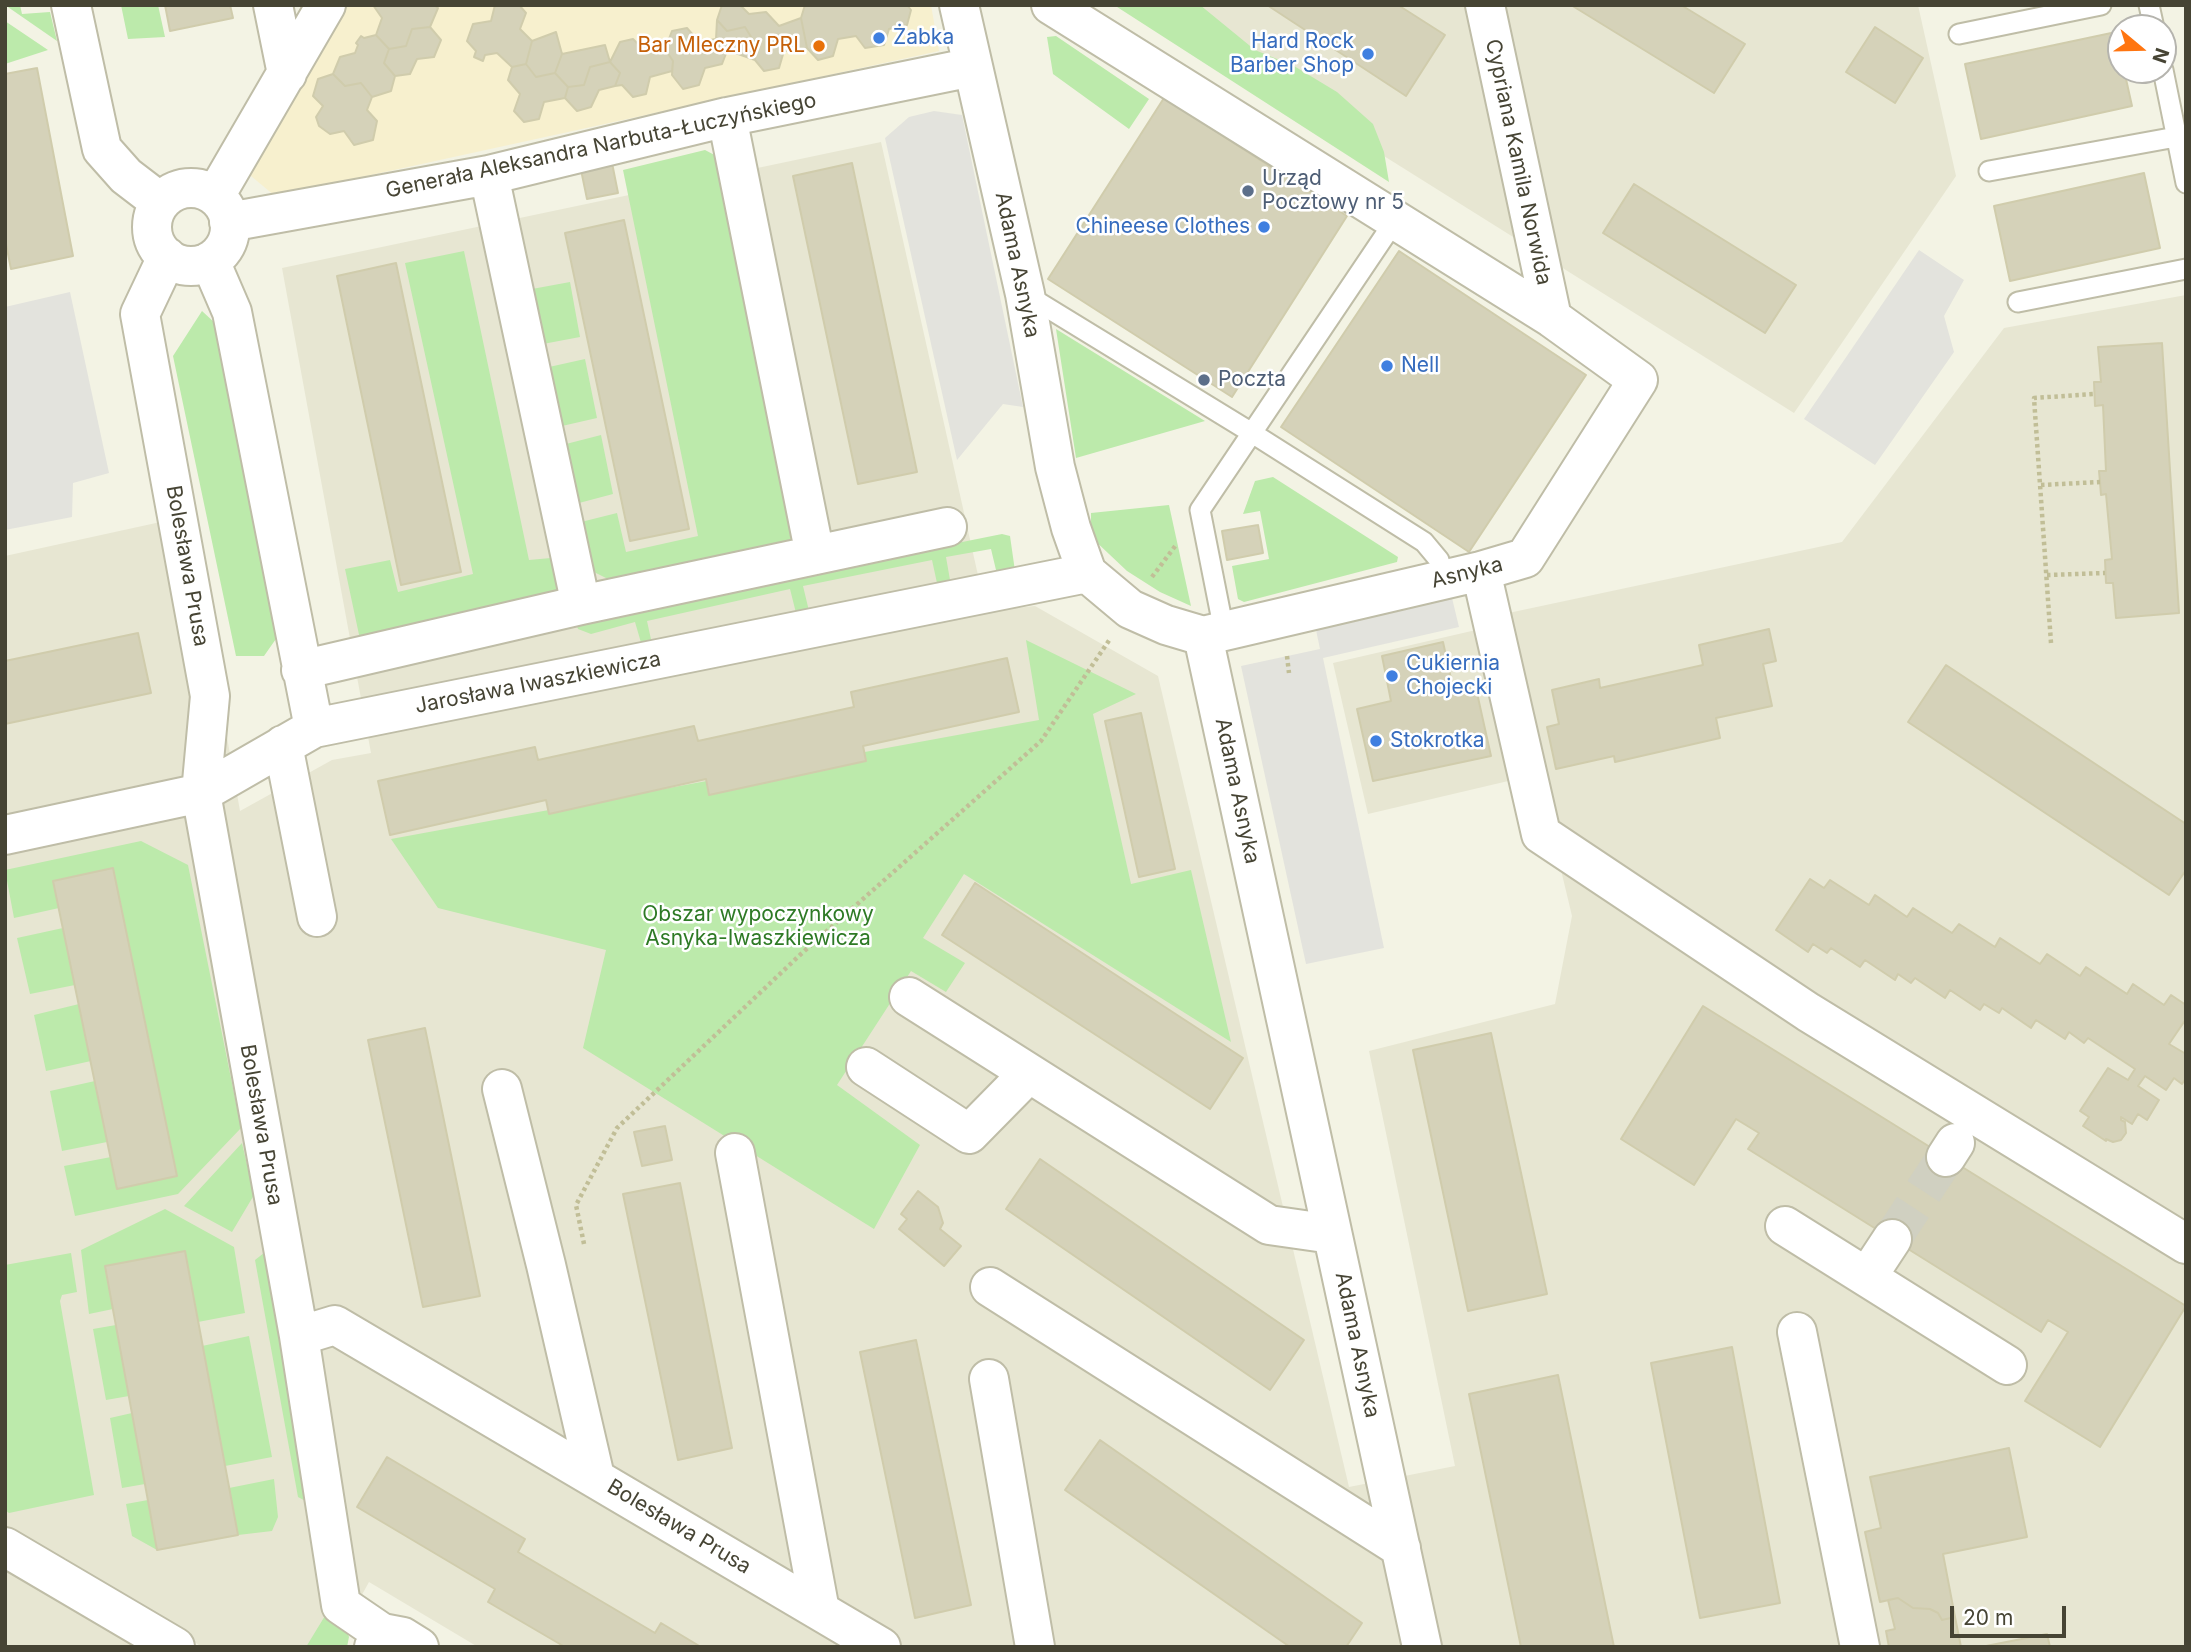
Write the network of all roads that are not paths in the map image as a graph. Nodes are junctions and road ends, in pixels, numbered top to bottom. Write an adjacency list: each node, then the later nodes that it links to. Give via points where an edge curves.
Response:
1 (71, 5): 17 (street, via 102,149 126,176)
2 (273, 5): 10 (street)
3 (326, 5): 10 (street)
4 (959, 5): 9 (street, Adama Asnyka)
5 (1051, 5): 19 (street)
6 (1485, 5): 25 (street, Cypriana Kamila Norwida)
7 (2101, 5): 8 (lane)
8 (1959, 33)
9 (973, 67): 12 (street, Generała Aleksandra Narbuta-Łuczyńskiego); 23 (street, Adama Asnyka)
10 (287, 74): 18 (street)
11 (2166, 84): 13 (lane)
12 (727, 117): 15 (street, Generała Aleksandra Narbuta-Łuczyńskiego); 28 (street)
13 (2176, 137): 14 (lane); 16 (lane)
14 (1989, 171)
15 (489, 175): 18 (street, Generała Aleksandra Narbuta-Łuczyńskiego); 32 (street)
16 (2186, 183)
17 (160, 202): 18 (street, via 169,194 193,188 205,190); 20 (street, via 153,237)
18 (222, 209): 21 (street, via 229,234 226,245)
19 (1396, 219): 25 (street); 26 (lane)
20 (167, 257): 21 (street, via 188,266); 36 (street, Bolesława Prusa, via 140,314 210,696)
21 (210, 261): 34 (street, via 232,312)
22 (2186, 269): 24 (lane)
23 (1025, 294): 26 (lane); 30 (street, Adama Asnyka, via 1055,467)
24 (2018, 302)
25 (1552, 318): 29 (street, Asnyka, via 1638,380 1525,558)
26 (1252, 433): 31 (lane, via 1424,542 1438,560); 33 (lane, via 1200,510)
27 (947, 527): 28 (street)
28 (815, 555): 32 (street)
29 (1481, 571): 31 (street, Asnyka); 47 (street, via 1541,834 1808,1012)
30 (1087, 573): 33 (street, Adama Asnyka, via 1130,609 1166,625); 35 (street, Jarosława Iwaszkiewicza)
31 (1443, 580): 33 (street, Asnyka)
32 (581, 605): 34 (street)
33 (1214, 634): 45 (street, Adama Asnyka)
34 (301, 670): 35 (street)
35 (298, 736): 36 (street, Jarosława Iwaszkiewicza); 38 (street)
36 (201, 793): 37 (street, Jarosława Iwaszkiewicza); 51 (street, Bolesława Prusa)
37 (5, 835)
38 (317, 917)
39 (909, 997): 41 (street)
40 (866, 1067): 41 (street, via 969,1134)
41 (1029, 1073): 45 (street, via 1269,1225)
42 (502, 1089): 54 (street)
43 (735, 1153): 57 (street)
44 (1785, 1226): 48 (street)
45 (1332, 1234): 56 (street, Adama Asnyka)
46 (1892, 1239): 48 (street)
47 (2186, 1244)
48 (1867, 1277): 52 (street)
49 (990, 1287): 56 (street)
50 (1797, 1332): 64 (street)
51 (299, 1336): 54 (street, Bolesława Prusa, via 335,1325); 58 (street, via 341,1605)
52 (2007, 1365)
53 (989, 1379): 62 (street)
54 (595, 1477): 57 (street, Bolesława Prusa)
55 (5, 1547): 59 (street)
56 (1401, 1548): 63 (street, Adama Asnyka)
57 (820, 1611): 61 (street, Bolesława Prusa)
58 (378, 1640): 60 (street, via 403,1637)
59 (175, 1647)
60 (419, 1647)
61 (881, 1647)
62 (1035, 1647)
63 (1422, 1647)
64 (1860, 1647)

